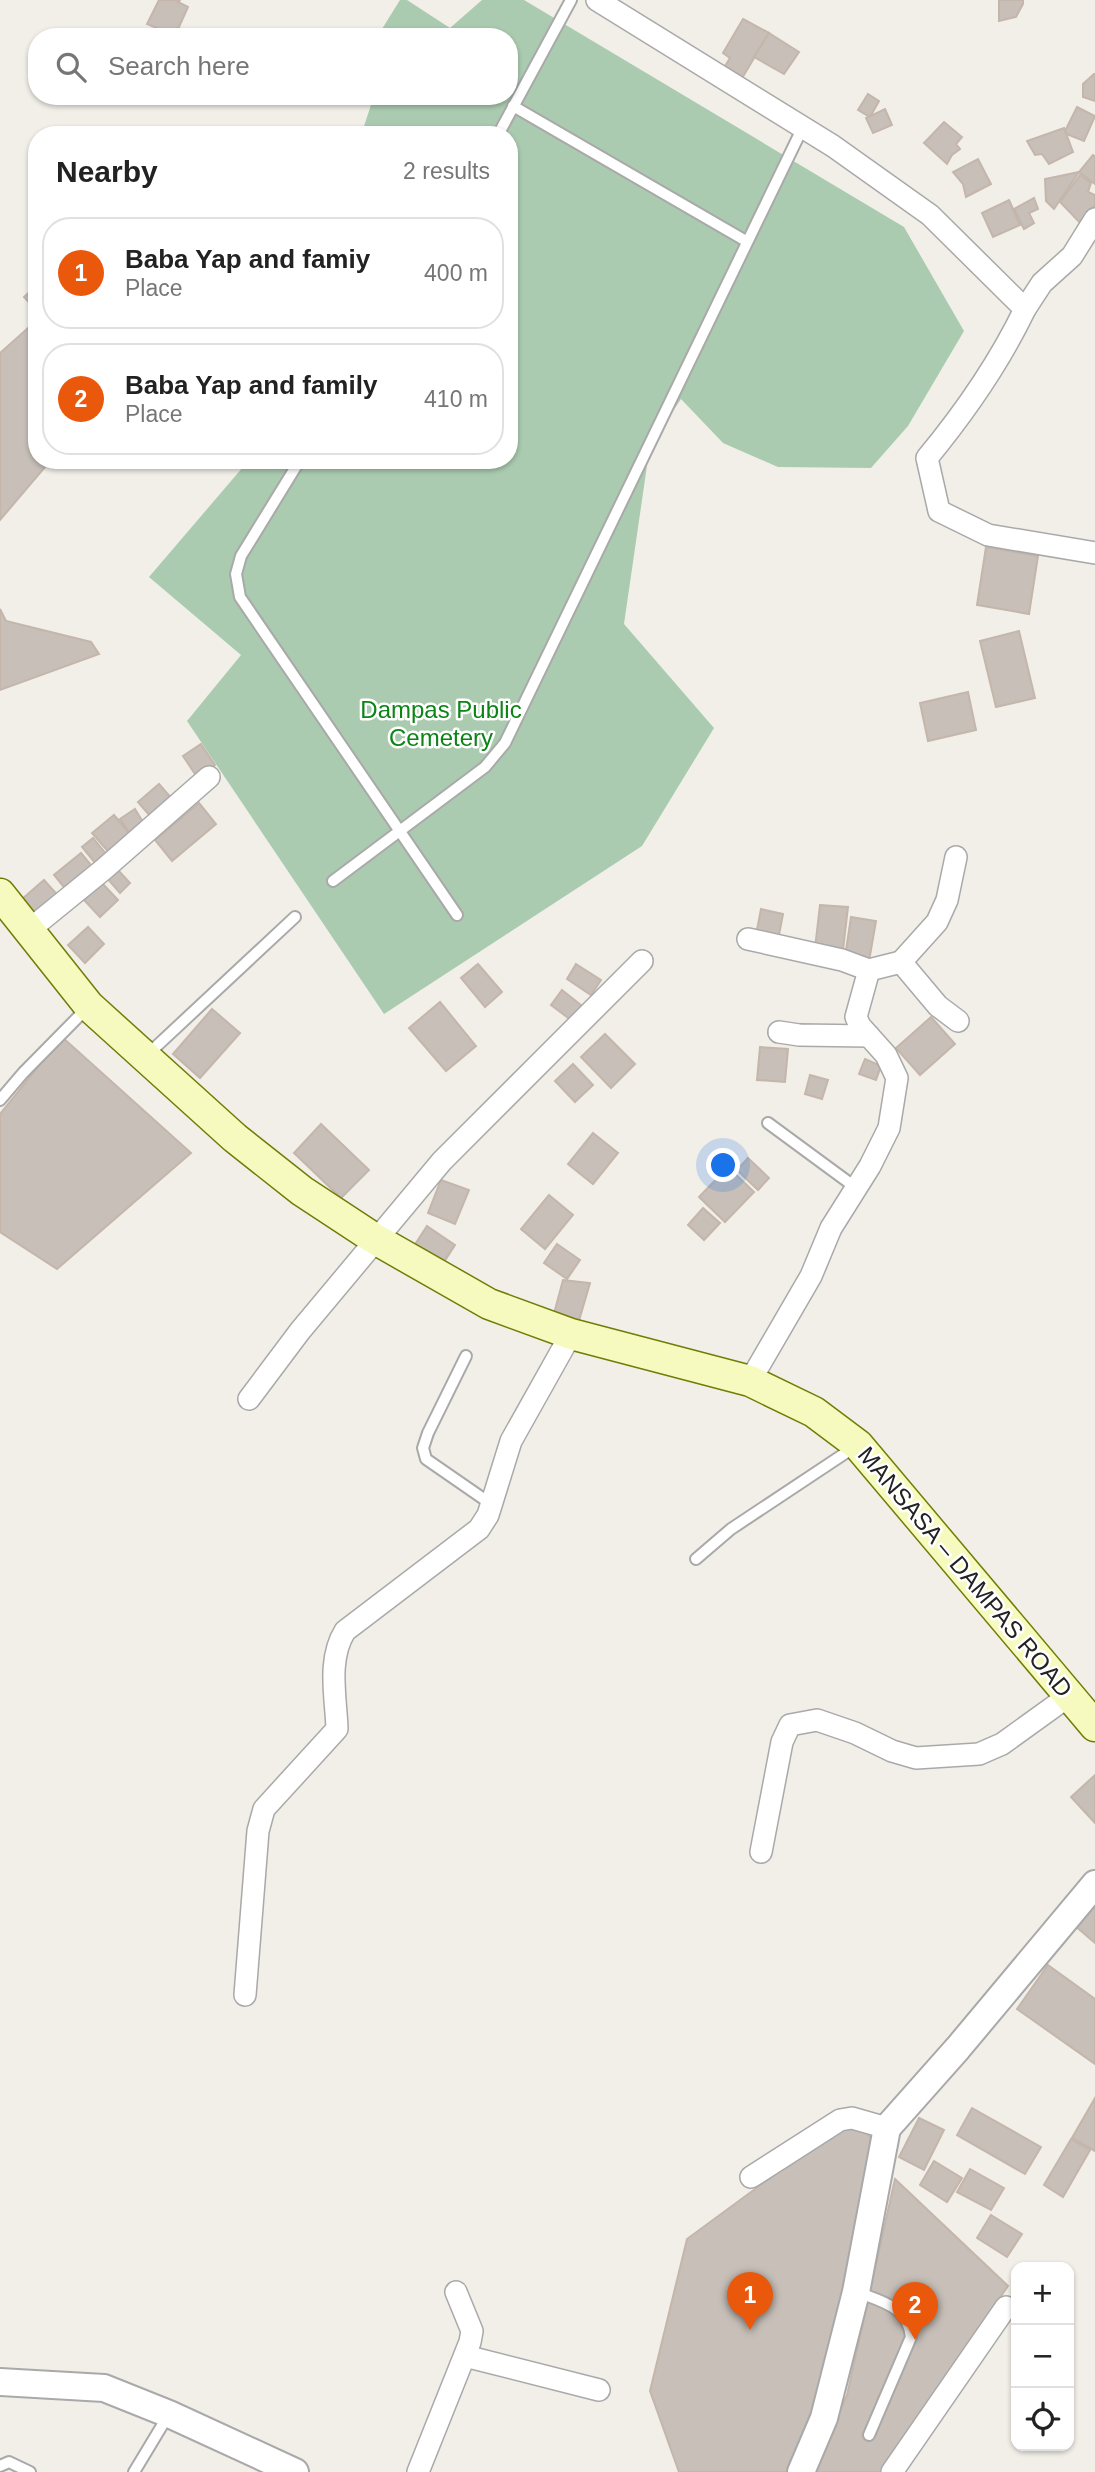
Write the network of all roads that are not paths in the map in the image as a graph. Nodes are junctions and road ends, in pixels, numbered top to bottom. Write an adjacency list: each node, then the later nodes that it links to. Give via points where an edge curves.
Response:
1 (571, 0): 3 (lane)
2 (597, 0): 6 (street)
3 (518, 97)
4 (513, 106): 5 (lane); 8 (lane)
5 (503, 126)
6 (803, 127): 8 (lane); 9 (street, via 930,215)
7 (1095, 219): 9 (street, via 1072,256 1042,283)
8 (746, 241): 13 (lane, via 505,743 485,767)
9 (1025, 309): 11 (street, via 964,414 927,458 939,512 988,535)
10 (294, 469): 13 (lane, via 241,556 236,574 240,597)
11 (1095, 553)
12 (209, 777): 19 (street)
13 (399, 831): 15 (lane); 17 (lane)
14 (956, 857): 22 (street, via 937,922)
15 (333, 881)
16 (0, 894): 19 (main road, MANSASA – DAMPAS ROAD)
17 (457, 915)
18 (295, 917): 28 (lane)
19 (29, 930): 24 (main road, MANSASA – DAMPAS ROAD)
20 (748, 939): 23 (street)
21 (642, 961): 32 (street, via 442,1161)
22 (901, 962): 23 (street); 25 (street, via 929,998)
23 (869, 970): 27 (street, via 856,1017)
24 (89, 1006): 28 (main road, MANSASA – DAMPAS ROAD); 29 (lane)
25 (958, 1021)
26 (779, 1032): 27 (street)
27 (869, 1036): 31 (street, via 886,1055 897,1078 889,1128)
28 (145, 1057): 32 (main road, MANSASA – DAMPAS ROAD, via 293,1184)
29 (0, 1100)
30 (768, 1122): 31 (lane)
31 (855, 1187): 35 (street, via 811,1276)
32 (375, 1239): 33 (main road, MANSASA – DAMPAS ROAD, via 489,1304); 36 (street)
33 (571, 1335): 35 (main road, MANSASA – DAMPAS ROAD); 38 (street, via 511,1441)
34 (466, 1356): 38 (lane, via 423,1448 426,1459)
35 (750, 1381): 37 (main road, MANSASA – DAMPAS ROAD, via 814,1412)
36 (248, 1399)
37 (859, 1445): 39 (lane, via 731,1529); 40 (main road, MANSASA – DAMPAS ROAD)
38 (491, 1504): 44 (street, via 479,1529 345,1631 338,1642 333,1663 337,1730 264,1809 258,1831)
39 (696, 1559)
40 (1070, 1695): 41 (main road, MANSASA – DAMPAS ROAD); 42 (street, via 1002,1744 979,1754 916,1758 817,1720 790,1725 782,1742)
41 (1095, 1726)
42 (761, 1852)
43 (1095, 1884): 45 (street)
44 (244, 1995)
45 (887, 2128): 46 (street, via 852,2118 840,2120); 48 (street)
46 (751, 2178)
47 (456, 2292): 50 (street, via 472,2331)
48 (856, 2292): 54 (lane, via 900,2311 909,2322 911,2337); 60 (street, via 824,2418)
49 (1006, 2307): 61 (street)
50 (466, 2356): 52 (street); 59 (street)
51 (0, 2382): 53 (street, via 104,2388)
52 (600, 2390)
53 (169, 2414): 57 (lane); 58 (street)
54 (869, 2435)
55 (0, 2466): 56 (lane, via 9,2462)
56 (30, 2472)
57 (134, 2472)
58 (295, 2472)
59 (418, 2472)
60 (801, 2472)
61 (892, 2472)

